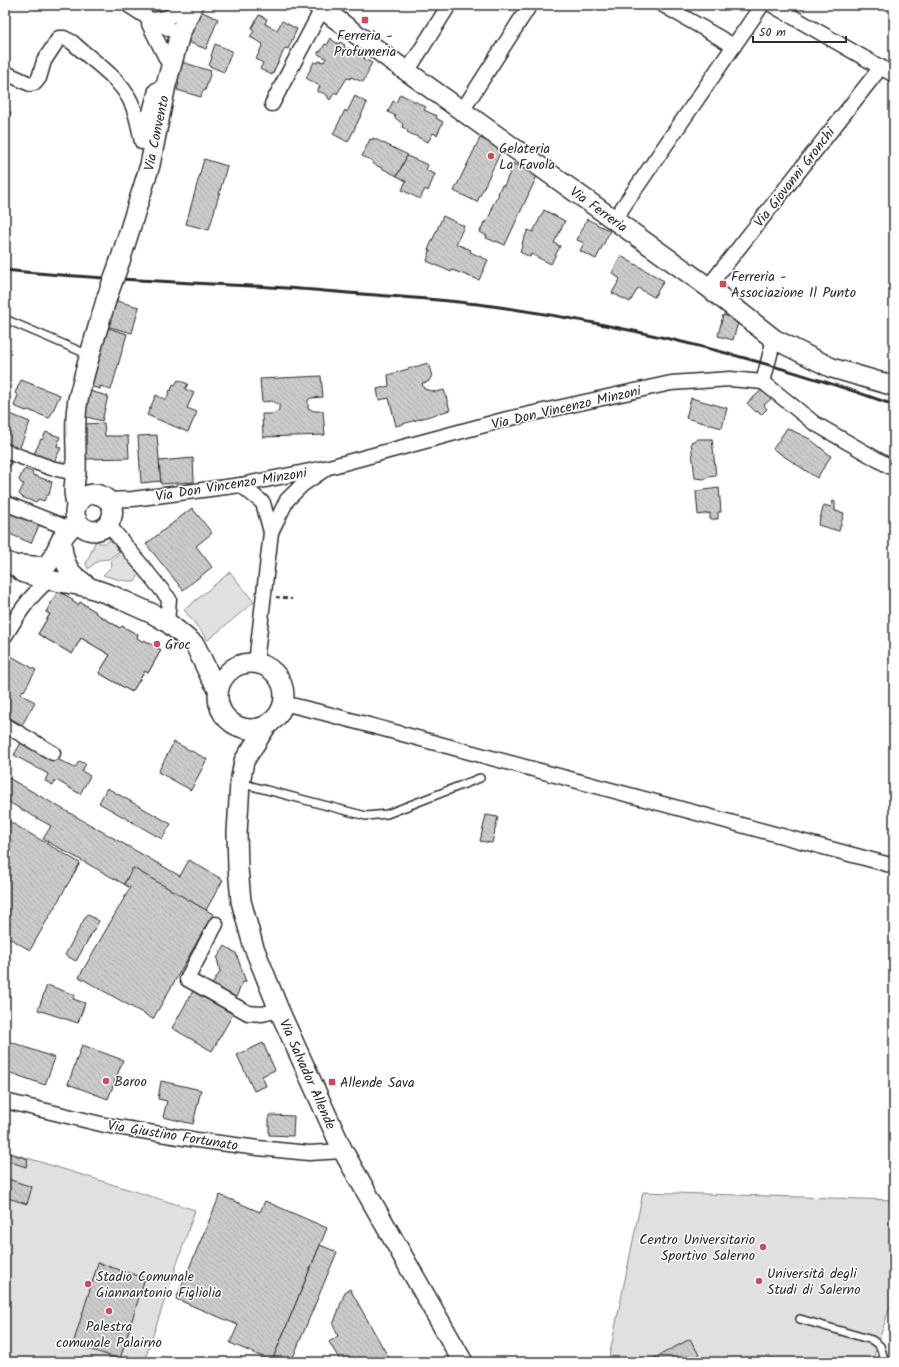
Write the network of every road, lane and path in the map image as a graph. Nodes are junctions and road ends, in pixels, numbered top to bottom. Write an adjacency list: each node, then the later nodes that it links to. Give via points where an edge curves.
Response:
1 (127, 5): 10 (street)
2 (184, 5): 10 (street, via 168,18); 11 (street)
3 (193, 5): 11 (street, Via Convento)
4 (449, 5): 14 (street)
5 (530, 5): 20 (street)
6 (663, 5): 12 (street)
7 (762, 5): 12 (street)
8 (772, 5): 13 (street)
9 (320, 7): 14 (street, Via Ferreria); 19 (street)
10 (150, 22): 11 (street); 17 (street)
11 (179, 36): 17 (street, Via Convento)
12 (734, 46): 24 (street)
13 (881, 67): 16 (street); 25 (street, Via Giovanni Gronchi)
14 (408, 72): 20 (street, Via Ferreria)
15 (8, 74): 21 (street, via 30,84 35,83 54,43 59,38 64,38 115,79 130,99)
16 (894, 75)
17 (168, 77): 18 (street, via 156,90); 23 (street, Via Convento)
18 (153, 102): 21 (street, via 144,110); 22 (street)
19 (272, 104)
20 (462, 111): 24 (street, Via Ferreria)
21 (135, 112): 22 (street)
22 (142, 142): 23 (street, via 144,158)
23 (150, 165): 28 (street, Via Convento, bridge)
24 (614, 220): 25 (street, Via Ferreria)
25 (708, 287): 27 (street, Via Ferreria)
26 (5, 319): 28 (lane)
27 (774, 339): 29 (street); 30 (street, Via Ferreria, via 832,368)
28 (90, 355): 34 (street, via 77,406)
29 (763, 382): 32 (street, Via Don Vincenzo Minzoni, via 730,379 671,383 507,419); 33 (street, via 814,422)
30 (894, 386)
31 (5, 451): 34 (street, via 50,468)
32 (329, 467): 35 (street, Via Don Vincenzo Minzoni); 39 (street, Via Don Vincenzo Minzoni, via 302,485 287,500)
33 (894, 469)
34 (76, 474): 37 (street); 38 (street)
35 (241, 485): 37 (street, Via Don Vincenzo Minzoni, via 133,499); 39 (street, via 263,503)
36 (5, 503): 38 (street)
37 (105, 508): 38 (street, via 98,530 92,531); 38 (street, via 84,496); 43 (street, via 169,599)
38 (71, 524): 40 (street, via 50,563 45,567); 42 (street, via 61,547 71,572)
39 (271, 532): 45 (street)
40 (8, 562): 41 (street, via 24,573)
41 (48, 580): 42 (street); 44 (street, via 18,615)
42 (88, 587): 43 (street, via 111,595)
43 (167, 622): 46 (street, via 195,645)
44 (5, 636)
45 (256, 663): 46 (street, via 246,663 232,668); 47 (street, via 266,666 275,673 284,692)
46 (218, 688): 48 (street, via 219,707)
47 (283, 703): 50 (street, via 280,712); 55 (street)
48 (230, 722): 50 (street, via 248,729); 52 (street)
49 (5, 725): 51 (street)
50 (267, 725): 52 (street, Via Salvador Allende)
51 (54, 753)
52 (244, 761): 54 (street, Via Salvador Allende)
53 (480, 778): 54 (lane, via 387,814 366,816)
54 (240, 783): 57 (street, Via Salvador Allende, via 237,833 241,900 253,945)
55 (894, 866)
56 (216, 924): 57 (street, via 187,979 248,1013 262,1014)
57 (279, 1010): 59 (street, Via Salvador Allende)
58 (5, 1101): 59 (street, Via Giustino Fortunato, via 105,1125 198,1140 308,1153)
59 (343, 1151): 61 (street, Via Salvador Allende)
60 (800, 1319): 62 (lane, via 872,1340 880,1346)
61 (463, 1362)
62 (885, 1362)

